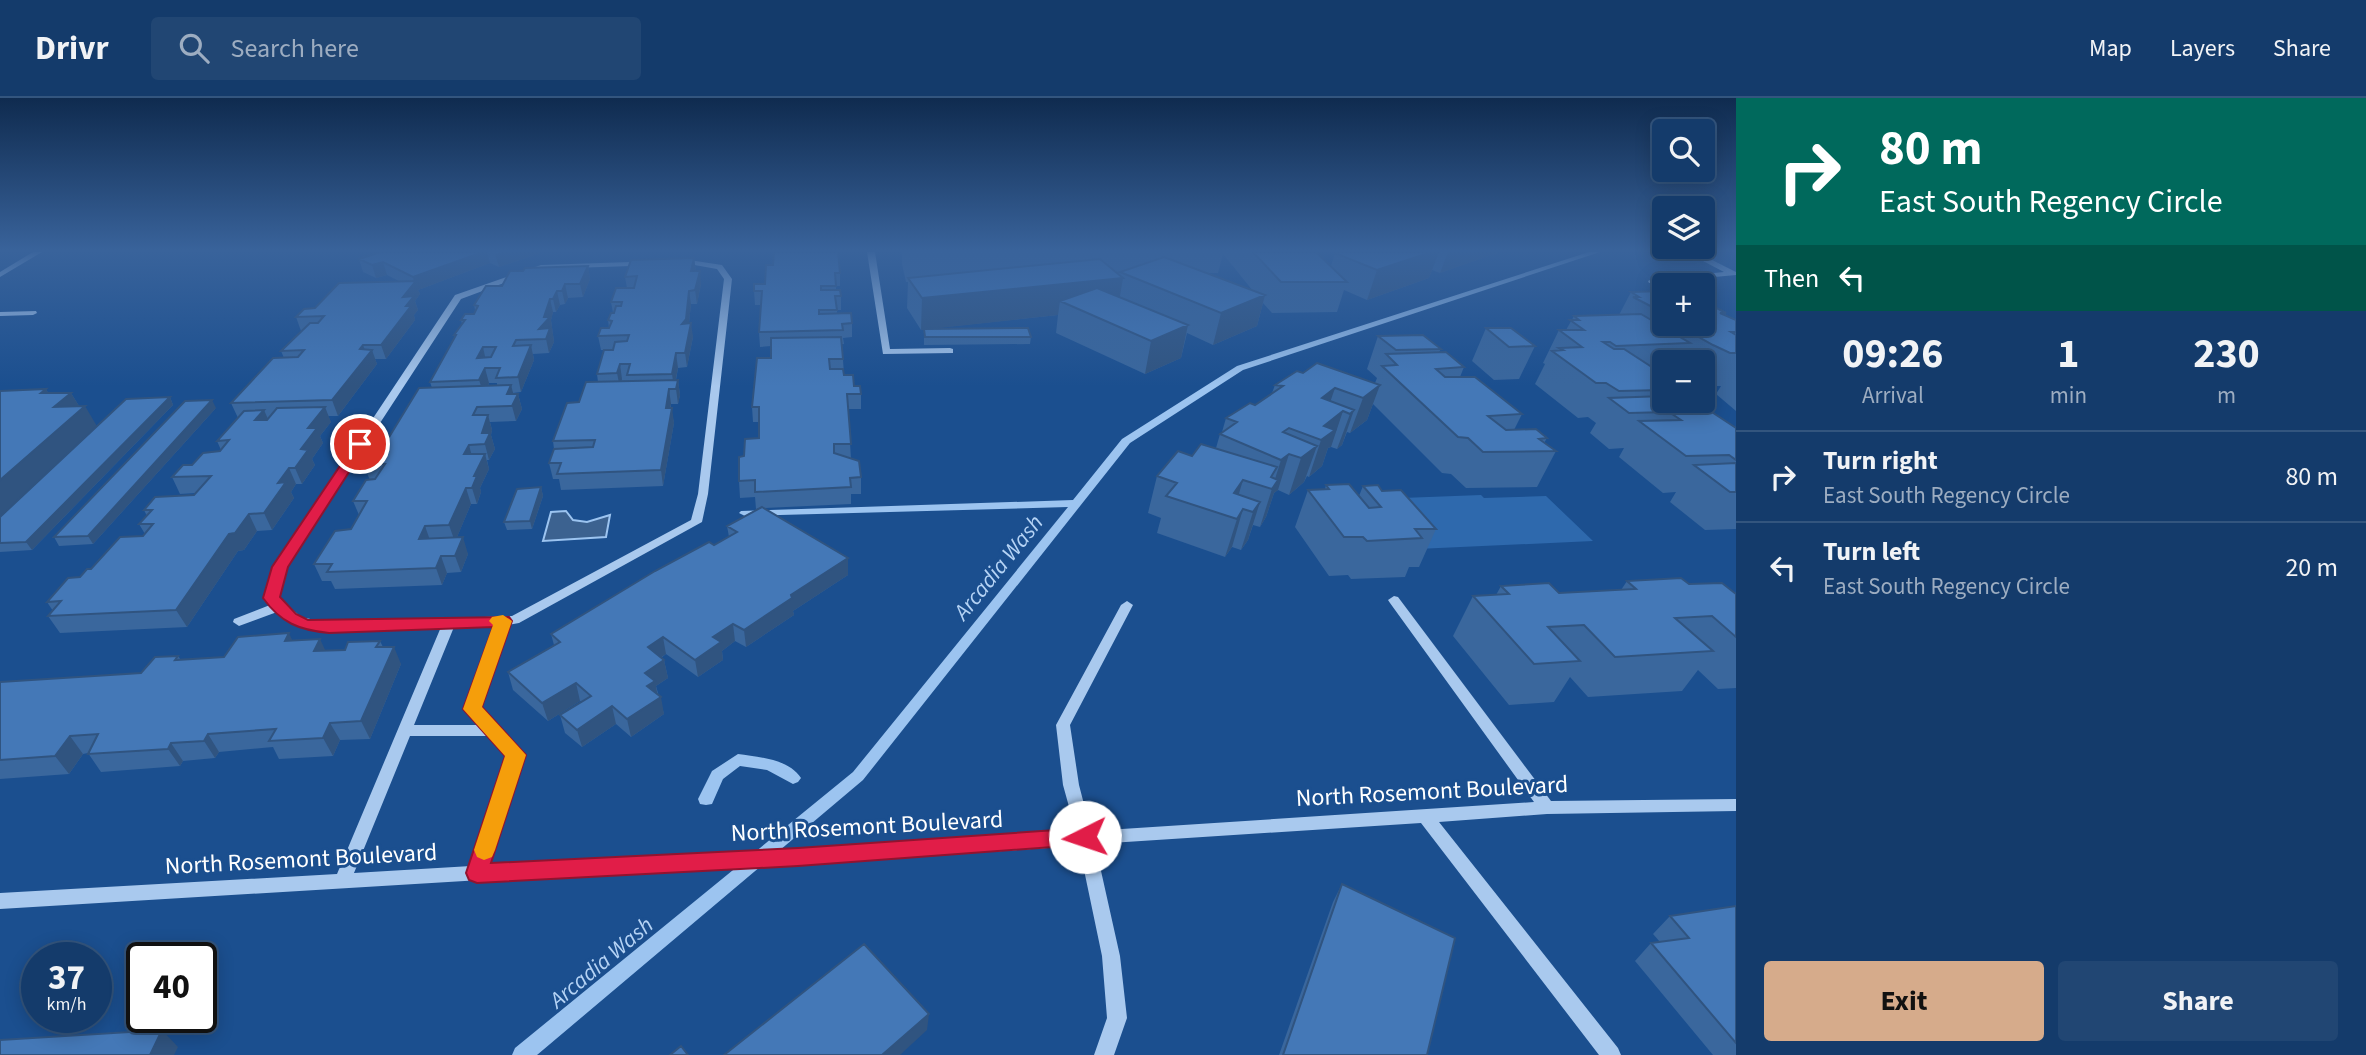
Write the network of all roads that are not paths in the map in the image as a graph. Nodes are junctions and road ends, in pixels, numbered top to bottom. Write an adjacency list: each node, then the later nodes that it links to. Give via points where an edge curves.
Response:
1 (459, 297): 9 (street, via 280,567 271,598)
2 (727, 297): 10 (street, via 696,523 514,620)
3 (878, 297): 6 (street, via 886,352)
4 (33, 313): 5 (street)
5 (0, 314)
6 (950, 351)
7 (1394, 600): 16 (street)
8 (1127, 605): 18 (street, via 1063,725 1070,785)
9 (279, 606): 11 (street); 12 (street, via 306,625)
10 (503, 621): 12 (street); 13 (street, via 473,709)
11 (239, 622)
12 (449, 624): 14 (street)
13 (492, 730): 14 (street); 19 (street, via 516,755)
14 (405, 732): 20 (street)
15 (1736, 805): 16 (street, North Rosemont Boulevard)
16 (1547, 808): 17 (street, North Rosemont Boulevard)
17 (1424, 816): 18 (street, North Rosemont Boulevard); 23 (street)
18 (1085, 837): 19 (street, North Rosemont Boulevard); 22 (street, via 1111,956 1116,1018)
19 (477, 873): 20 (street, North Rosemont Boulevard)
20 (342, 882): 21 (street, North Rosemont Boulevard)
21 (0, 901)
22 (1104, 1055)
23 (1611, 1055)

